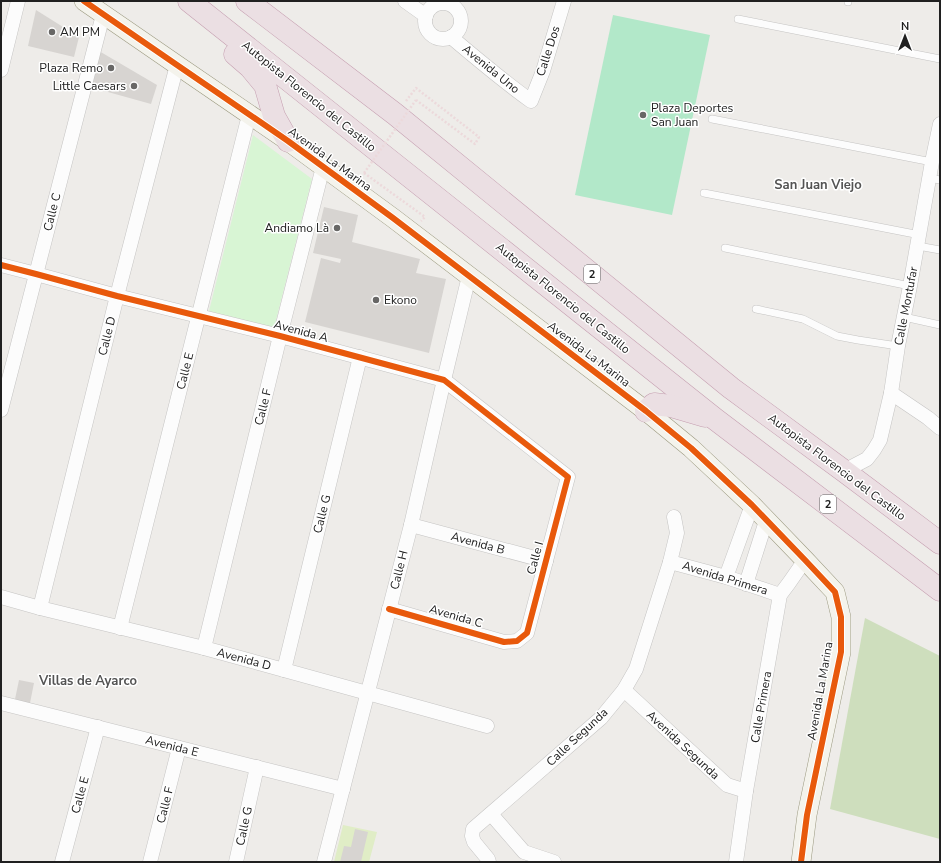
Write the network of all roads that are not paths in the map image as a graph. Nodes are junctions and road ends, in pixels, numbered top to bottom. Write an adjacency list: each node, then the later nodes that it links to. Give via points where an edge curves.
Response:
1 (18, 1): 15 (street)
2 (84, 1): 9 (street, Avenida La Marina)
3 (182, 1): 20 (highway, via 200,22 266,85 274,116)
4 (189, 1): 44 (highway, Autopista Florencio del Castillo / 2)
5 (247, 1): 46 (highway, Autopista Florencio del Castillo / 2, via 395,114 731,388)
6 (405, 1): 10 (street)
7 (564, 1): 16 (street, Calle Dos)
8 (449, 2): 10 (street, via 439,3 431,8); 12 (street, via 457,10 461,20 459,30)
9 (103, 14): 14 (street, Avenida La Marina); 29 (street, Calle C)
10 (426, 16): 12 (street, via 425,22 431,35 444,39)
11 (738, 19): 13 (lane)
12 (451, 37): 16 (street, Avenida Uno, via 489,70)
13 (940, 59)
14 (176, 65): 17 (street, Avenida La Marina); 32 (street, Calle D)
15 (1, 70)
16 (531, 101)
17 (249, 115): 20 (street, Avenida La Marina); 34 (street, Calle E)
18 (712, 119): 21 (lane)
19 (940, 124): 21 (street, Calle Montufar)
20 (288, 141): 22 (street, Avenida La Marina)
21 (932, 162): 23 (street, Calle Montufar)
22 (323, 167): 30 (street, Avenida La Marina); 37 (street, Calle F)
23 (934, 179): 25 (street, Calle Montufar)
24 (704, 193): 25 (lane)
25 (919, 240): 27 (lane); 31 (street, Calle Montufar)
26 (725, 248): 31 (lane)
27 (940, 250)
28 (1, 265): 29 (street, Avenida A)
29 (36, 274): 32 (street, Avenida A); 42 (street, Calle C)
30 (469, 276): 40 (street, Calle H); 43 (street, Avenida La Marina)
31 (910, 286): 35 (street, Calle Montufar)
32 (117, 296): 34 (street, Avenida A); 61 (street, Calle D)
33 (756, 309): 38 (lane, via 804,319 837,336)
34 (199, 316): 37 (street, Avenida A); 63 (street, Calle E)
35 (904, 317): 36 (lane); 38 (street, Calle Montufar)
36 (940, 325)
37 (280, 336): 39 (street, Avenida A); 65 (street, Calle F)
38 (898, 346): 41 (street, Calle Montufar)
39 (360, 357): 40 (street, Avenida A); 66 (street, Calle G)
40 (444, 380): 47 (street, Avenida A); 51 (street, Calle H)
41 (891, 393): 45 (street); 46 (street, Calle Montufar, via 880,440 874,450 867,459)
42 (1, 410)
43 (646, 411): 44 (highway, via 654,404 672,406); 48 (street, Avenida La Marina, via 691,448)
44 (715, 419): 58 (highway, Autopista Florencio del Castillo / 2)
45 (940, 428)
46 (844, 471): 52 (highway, Autopista Florencio del Castillo / 2)
47 (568, 477): 54 (street, Calle I)
48 (752, 505): 50 (street, Avenida La Marina); 56 (street)
49 (674, 517): 55 (street, Calle Segunda, via 677,533)
50 (766, 521): 53 (street, Avenida La Marina); 57 (street)
51 (411, 525): 54 (street, Avenida B); 62 (street, Calle H)
52 (940, 543)
53 (805, 560): 59 (street, Calle Primera); 84 (street, Avenida La Marina, via 835,592 841,617 841,652 807,815)
54 (546, 561): 64 (street, Calle I, via 526,633)
55 (670, 562): 56 (street, Avenida Primera); 67 (street, Calle Segunda, via 636,669)
56 (726, 578): 57 (street, Avenida Primera)
57 (746, 584): 59 (street, Avenida Primera)
58 (940, 590)
59 (780, 595): 75 (street, Calle Primera)
60 (1, 598): 61 (street, Avenida D)
61 (40, 608): 63 (street, Avenida D)
62 (389, 609): 64 (street, Avenida C, via 504,642); 68 (street, Calle H)
63 (120, 628): 65 (street, Avenida D)
64 (517, 640)
65 (204, 648): 66 (street, Avenida D)
66 (284, 670): 68 (street, Avenida D)
67 (624, 690): 75 (street, Avenida Segunda, via 727,785); 76 (street, Calle Segunda, via 601,718)
68 (367, 693): 70 (street, Avenida D); 74 (street, Calle H)
69 (1, 703): 71 (street, Avenida E)
70 (487, 726)
71 (98, 727): 72 (street, Avenida E); 77 (street, Calle E)
72 (179, 748): 73 (street, Avenida E); 78 (street, Calle F)
73 (256, 767): 74 (street, Avenida E); 79 (street, Calle G)
74 (343, 789): 80 (street, Calle H)
75 (746, 791): 83 (street, Calle Primera)
76 (491, 814): 81 (street, Calle Segunda, via 473,829 472,836); 82 (street, via 524,852)
77 (62, 862)
78 (150, 862)
79 (236, 862)
80 (324, 862)
81 (489, 862)
82 (554, 862)
83 (736, 862)
84 (801, 862)

